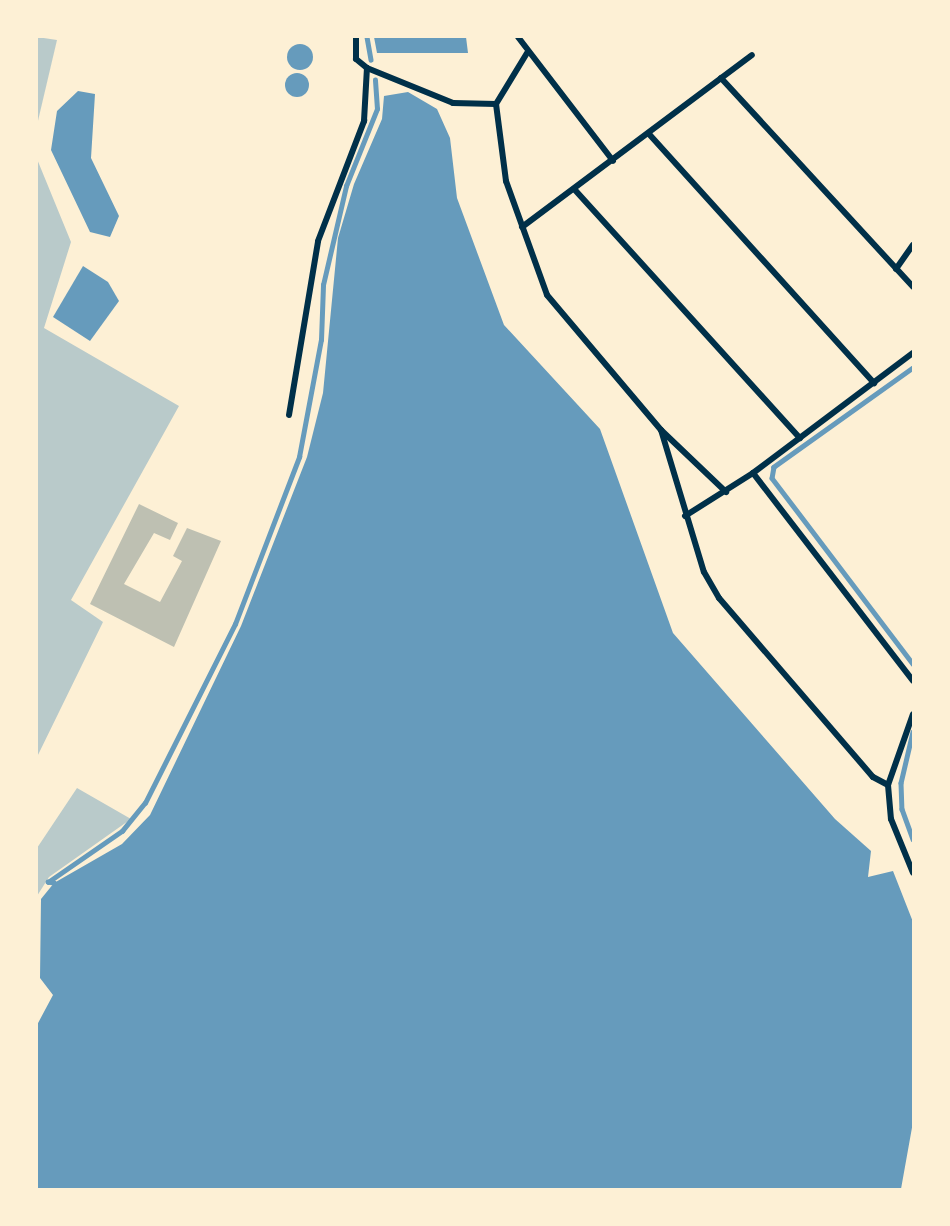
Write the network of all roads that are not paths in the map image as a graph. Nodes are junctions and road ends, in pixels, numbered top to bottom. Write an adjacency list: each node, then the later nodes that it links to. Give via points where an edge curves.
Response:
1 (356, 37): 5 (street, via 356,59)
2 (518, 37): 3 (street)
3 (527, 54): 7 (street); 9 (street)
4 (752, 55): 6 (street)
5 (367, 68): 7 (street, via 453,103); 17 (street, via 364,121 318,241)
6 (721, 78): 8 (street); 13 (street)
7 (496, 104): 11 (street, via 506,181)
8 (649, 134): 9 (street); 16 (street)
9 (613, 161): 10 (street)
10 (575, 190): 11 (street); 19 (street)
11 (522, 227): 18 (street, via 559,312)
12 (913, 245): 13 (street)
13 (896, 269): 14 (street)
14 (913, 287)
15 (913, 353): 16 (street)
16 (874, 383): 19 (street)
17 (289, 415)
18 (661, 430): 21 (street); 22 (street)
19 (800, 439): 20 (street)
20 (753, 473): 21 (street); 23 (street)
21 (726, 492): 22 (street)
22 (685, 516): 25 (street, via 719,597 873,777)
23 (913, 681)
24 (913, 714): 25 (street)
25 (888, 785): 26 (street, via 891,819)
26 (913, 873)

